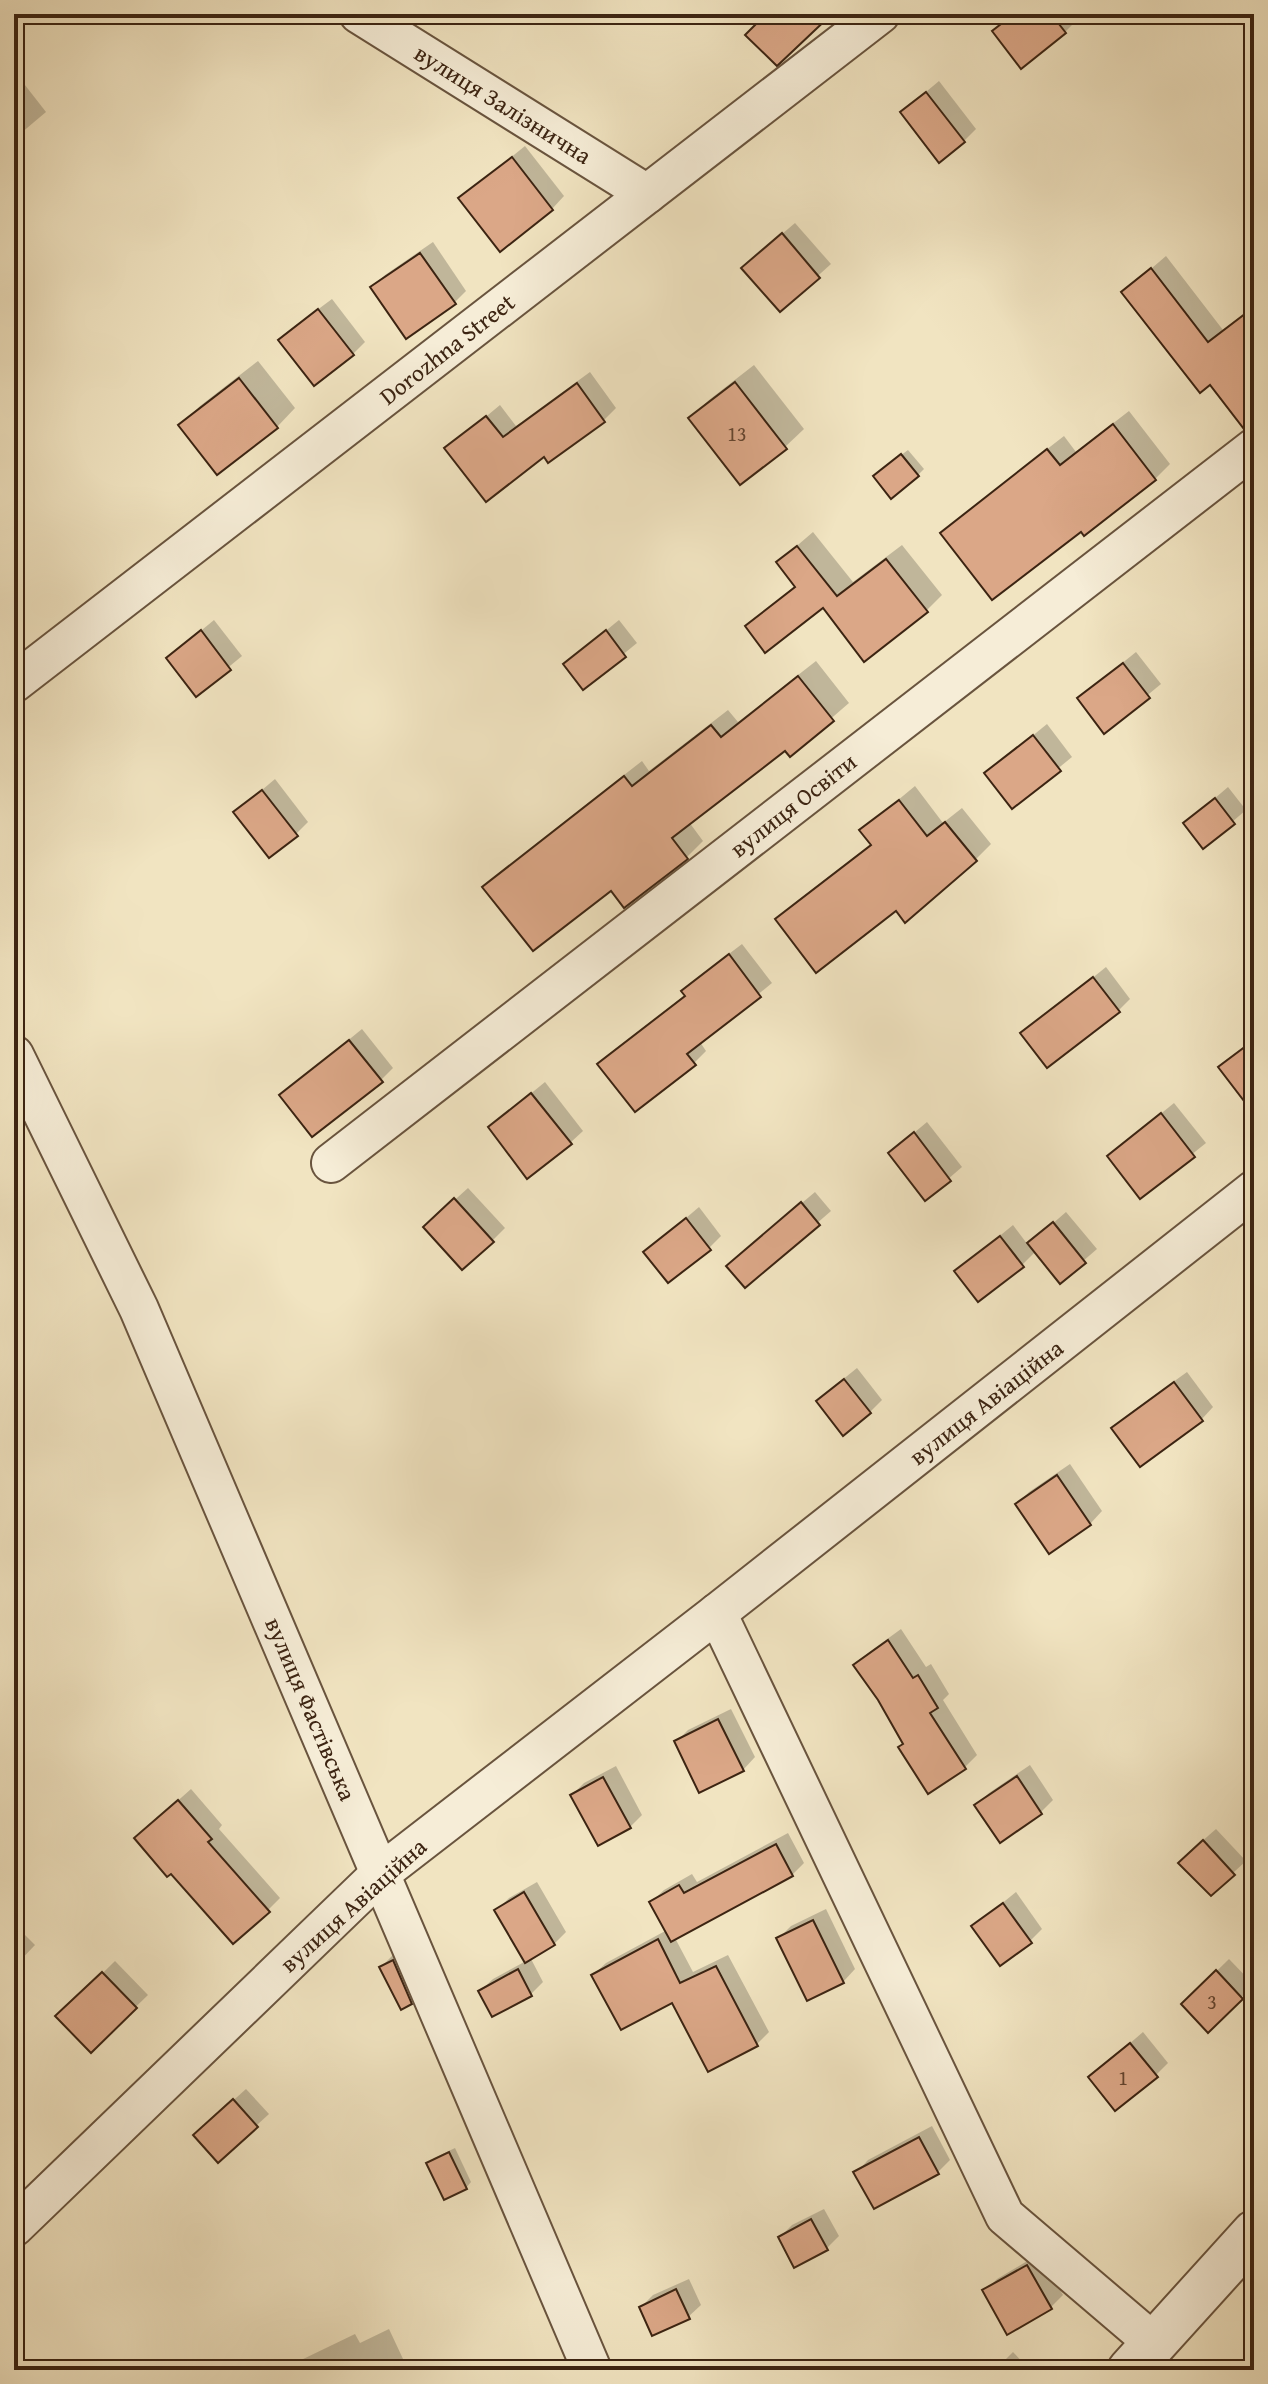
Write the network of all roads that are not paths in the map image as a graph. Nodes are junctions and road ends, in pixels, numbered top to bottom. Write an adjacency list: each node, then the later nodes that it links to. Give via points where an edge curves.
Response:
1 (359, 14): 3 (street, вулиця Залізнична)
2 (880, 14): 3 (street, Dorozhna Street)
3 (647, 194): 5 (street, Dorozhna Street)
4 (1254, 448): 7 (street, вулиця Освіти)
5 (14, 683)
6 (14, 1055): 10 (street, вулиця Фастівська, via 139,1309)
7 (331, 1163)
8 (1254, 1190): 9 (street, вулиця Авіаційна)
9 (717, 1613): 10 (street, вулиця Авіаційна); 13 (street, via 1005,2216)
10 (381, 1873): 11 (street, вулиця Авіаційна); 14 (street, вулиця Фастівська)
11 (14, 2227)
12 (1254, 2233): 13 (street)
13 (1142, 2357)
14 (592, 2370)

